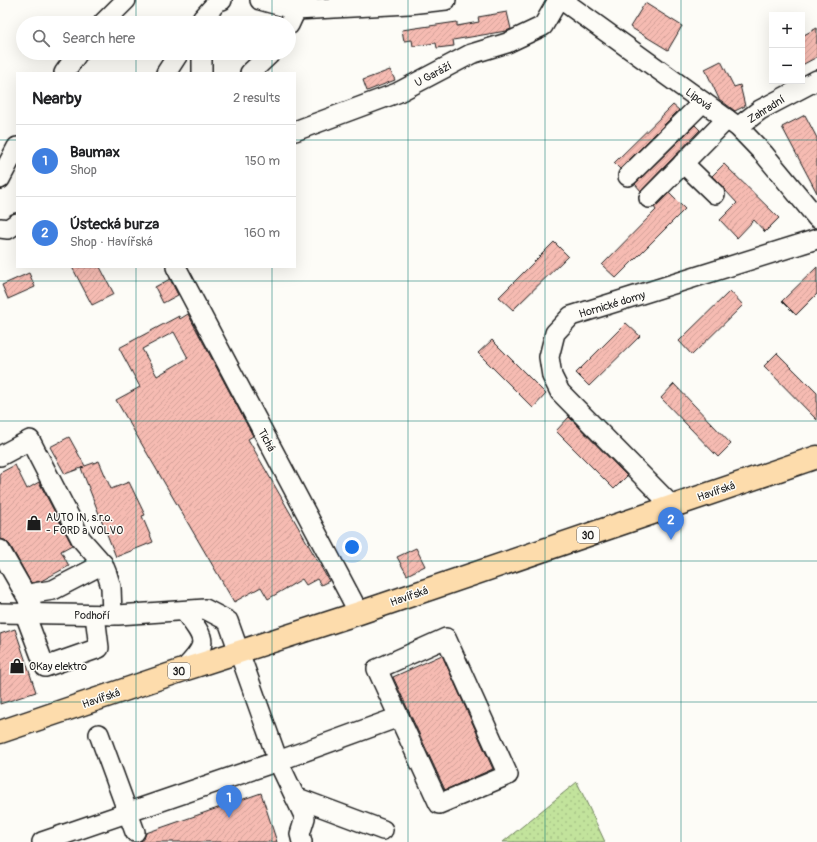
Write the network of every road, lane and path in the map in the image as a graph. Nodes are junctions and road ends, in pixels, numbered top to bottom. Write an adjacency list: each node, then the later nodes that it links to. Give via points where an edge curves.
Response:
1 (126, 0): 8 (street)
2 (222, 0): 9 (street, via 218,1)
3 (260, 0): 10 (street)
4 (446, 0): 7 (street)
5 (558, 0): 23 (street, U Garáží, via 543,26 507,43 471,54 397,93)
6 (562, 0): 21 (street, Lipová)
7 (408, 2): 11 (street)
8 (110, 16)
9 (206, 16)
10 (290, 16)
11 (296, 16)
12 (73, 60): 16 (street)
13 (174, 60): 17 (street)
14 (202, 60): 18 (street)
15 (264, 60): 19 (street)
16 (65, 72)
17 (167, 72)
18 (202, 72)
19 (251, 72)
20 (817, 80): 22 (street, Zahradní)
21 (702, 102): 22 (street, Lipová); 26 (street)
22 (732, 123): 25 (street, Zahradní); 30 (street, Lipová, via 764,154)
23 (296, 131)
24 (16, 149): 27 (street)
25 (684, 163): 28 (street); 29 (street, Zahradní)
26 (628, 176)
27 (0, 179)
28 (715, 194)
29 (648, 198)
30 (817, 218)
31 (817, 239): 35 (street, Hornické domy, via 571,316 555,333 549,357 552,376 560,392)
32 (177, 268): 40 (street, Tichá)
33 (0, 456): 37 (street, via 30,440 81,539)
34 (817, 457): 35 (main road, Havířská / 30)
35 (672, 506): 40 (main road, Havířská / 30)
36 (0, 550): 38 (street)
37 (103, 564): 38 (street, via 54,590 34,593); 41 (street, via 111,587)
38 (16, 609): 41 (street, Podhoří); 41 (street, via 44,667 99,648)
39 (184, 611): 41 (street, Podhoří); 42 (street, Podhoří, via 204,609 228,621); 43 (street, via 200,632 203,643 198,655)
40 (359, 613): 42 (main road, Havířská / 30)
41 (104, 615)
42 (240, 651): 43 (main road, Havířská / 30); 47 (street, Podhoří)
43 (183, 670): 45 (main road, Havířská / 30)
44 (399, 717): 44 (street, via 439,804 508,775 446,638 377,669); 47 (street)
45 (0, 732)
46 (100, 734): 49 (street)
47 (278, 761): 48 (street, Podhoří); 49 (street)
48 (295, 797): 50 (street); 53 (street, Podhoří, via 305,818 300,834)
49 (127, 813): 51 (street); 52 (street)
50 (383, 830)
51 (134, 832)
52 (42, 842)
53 (302, 842)

